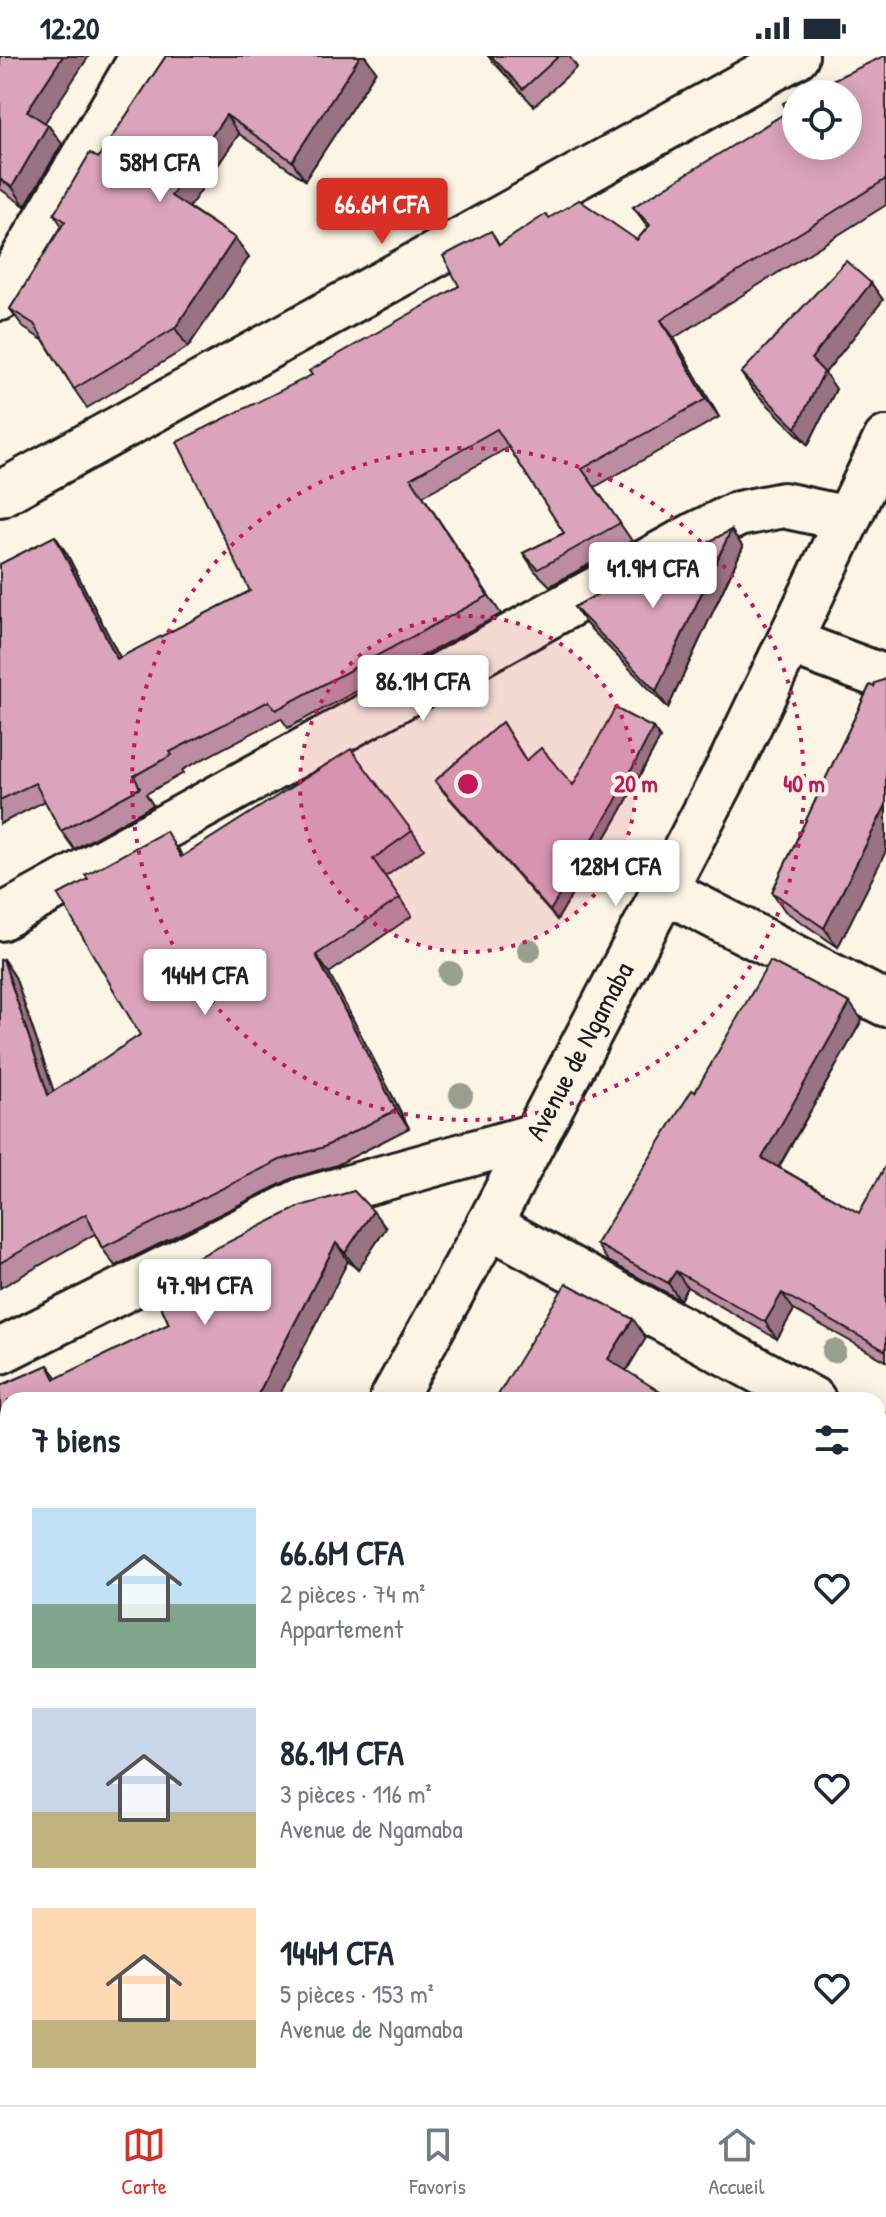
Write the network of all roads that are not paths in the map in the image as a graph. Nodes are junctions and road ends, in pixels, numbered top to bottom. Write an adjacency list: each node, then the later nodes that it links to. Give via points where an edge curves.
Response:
1 (143, 56): 3 (street)
2 (796, 56): 5 (street)
3 (0, 298)
4 (886, 439): 6 (street, Avenue de Ngamaba)
5 (8, 477)
6 (848, 519): 7 (street, Avenue de Ngamaba); 10 (street, via 783,505 738,514)
7 (790, 642): 8 (street); 9 (street, Avenue de Ngamaba)
8 (886, 678)
9 (664, 890): 11 (street); 12 (street, Avenue de Ngamaba)
10 (0, 918)
11 (886, 1004)
12 (535, 1136): 13 (street, Avenue de Ngamaba); 14 (street, via 304,1200)
13 (489, 1225): 15 (street, Avenue de Ngamaba); 16 (street)
14 (0, 1351)
15 (396, 1392)
16 (798, 1392)

